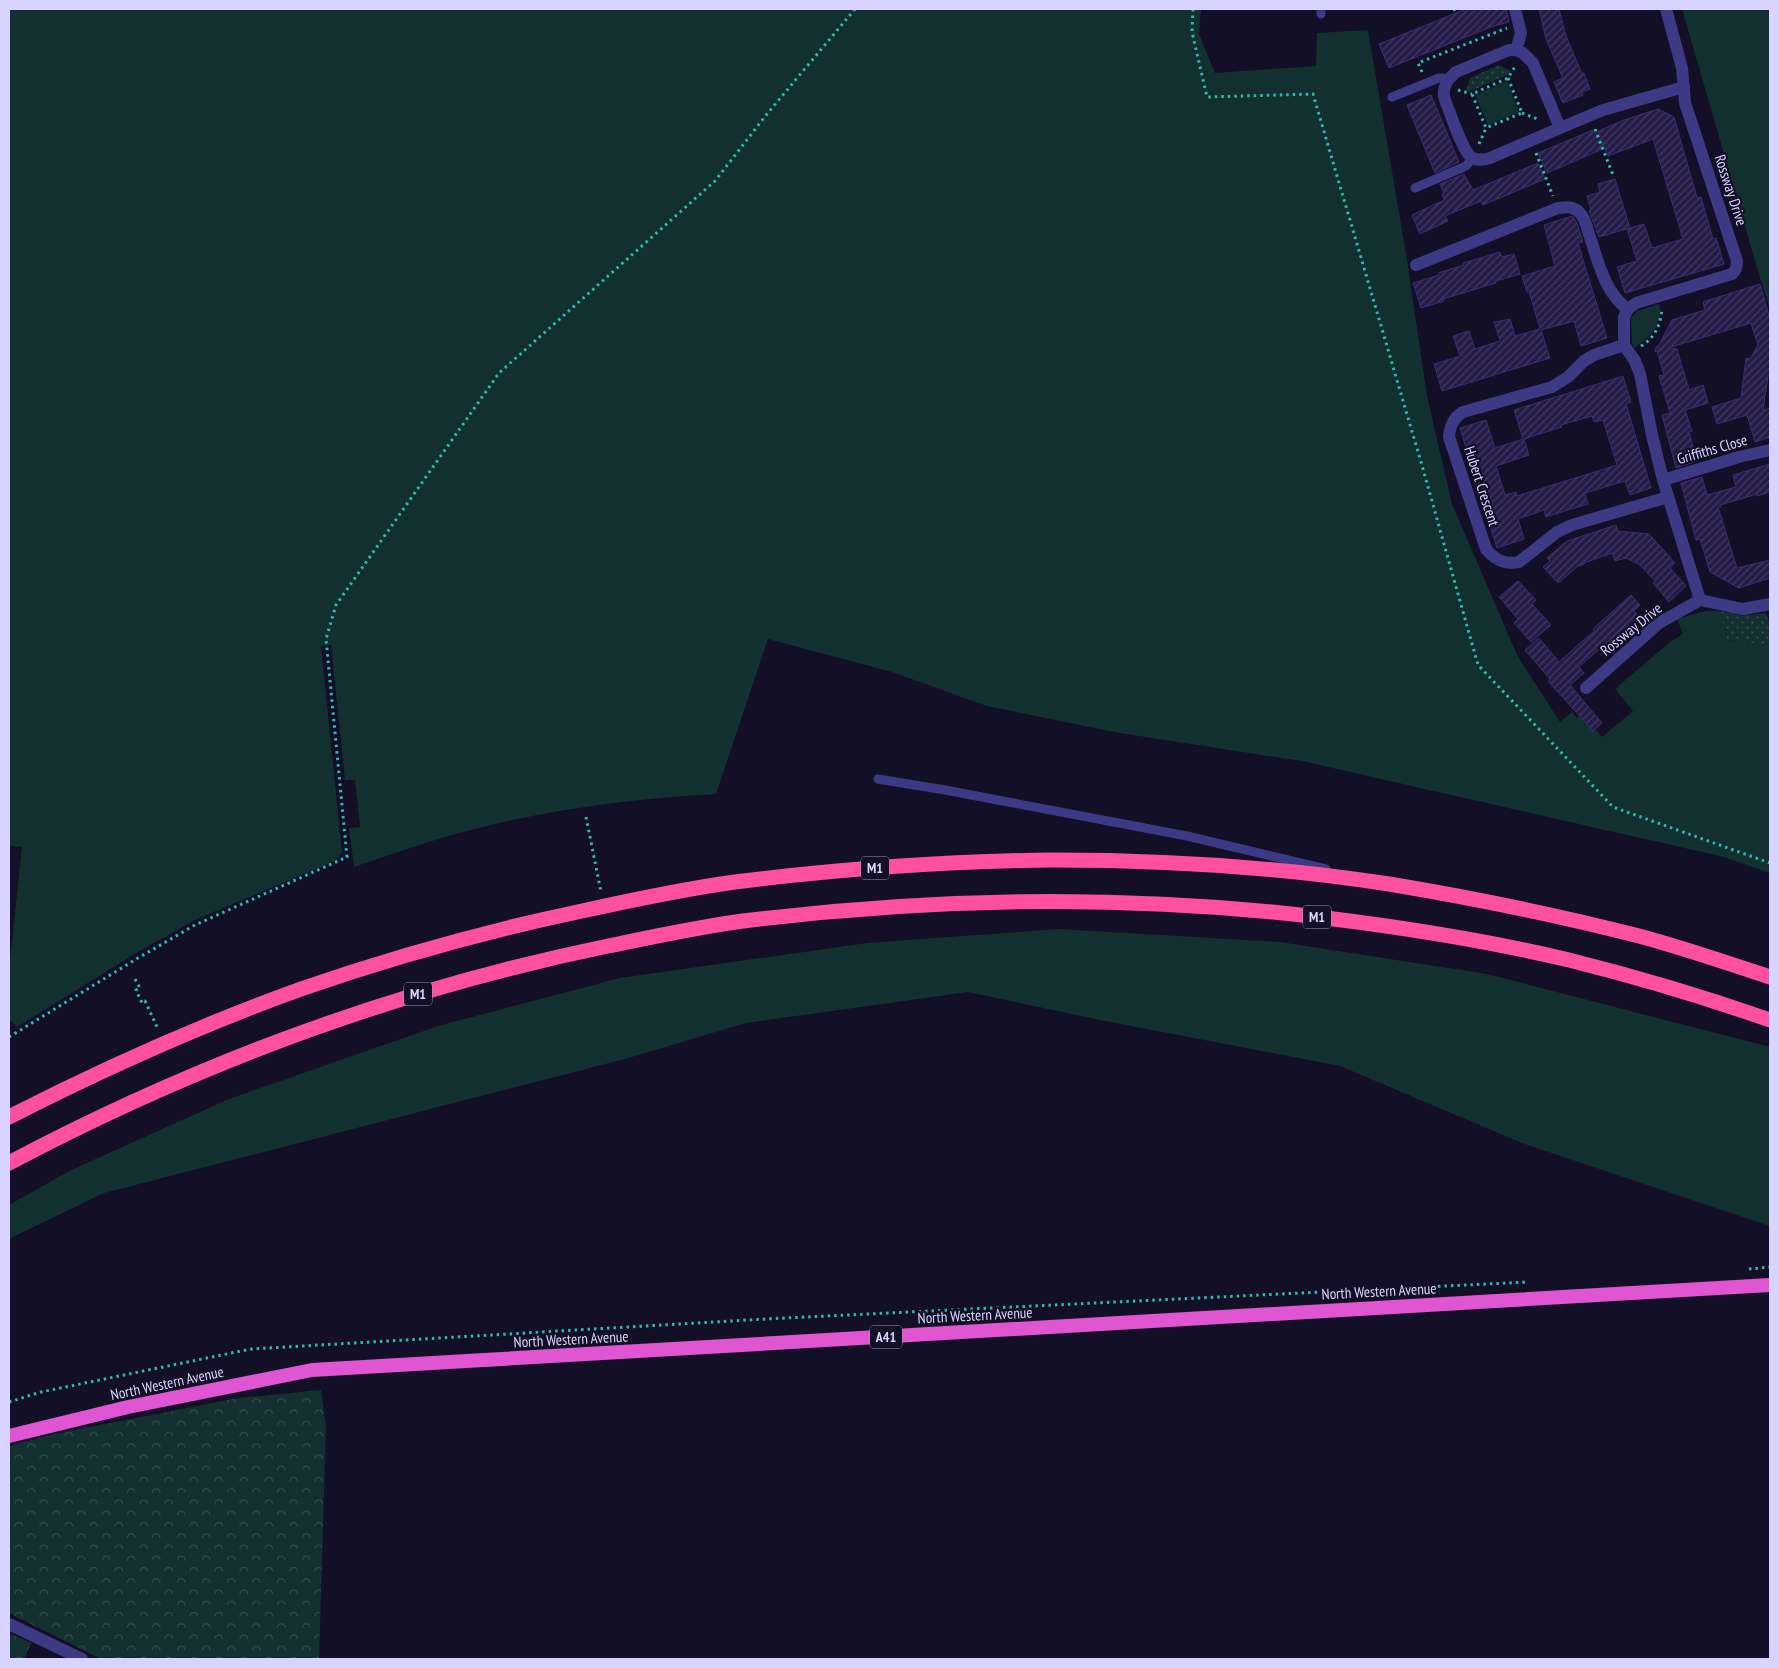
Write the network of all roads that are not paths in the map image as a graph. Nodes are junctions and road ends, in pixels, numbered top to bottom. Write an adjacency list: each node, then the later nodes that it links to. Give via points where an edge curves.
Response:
1 (1515, 9): 3 (street, via 1521,32)
2 (1666, 9): 5 (street, Rossway Drive)
3 (1516, 50): 4 (street, via 1456,72); 7 (street, via 1533,63)
4 (1449, 78): 6 (lane, via 1439,78); 8 (street, via 1443,94 1465,149)
5 (1684, 87): 7 (street); 11 (street, Rossway Drive, via 1685,103 1737,261 1736,269 1732,274 1636,303)
6 (1392, 98)
7 (1560, 128): 8 (street, via 1490,158)
8 (1472, 158): 9 (lane, via 1466,166)
9 (1415, 188)
10 (1416, 265): 11 (street, via 1558,208 1569,207 1583,217 1602,273 1613,295)
11 (1628, 309): 12 (street, via 1624,317)
12 (1626, 349): 14 (street, via 1640,374); 15 (street, Hubert Crescent, via 1594,355 1552,387 1463,412 1450,426 1449,437 1486,549 1504,563 1519,562 1557,532 1572,525)
13 (1770, 450): 14 (street, Griffiths Close)
14 (1663, 480): 15 (street)
15 (1668, 497): 16 (street)
16 (1700, 600): 17 (street, via 1743,609); 18 (street, Rossway Drive, via 1658,623)
17 (1770, 604)
18 (1586, 688)
19 (878, 779): 20 (lane, via 1187,836)
20 (1386, 884): 21 (highway, M1, via 1482,900 1641,937); 23 (highway, M1, via 1287,871 1090,860 909,865 731,882 604,906 468,937 300,989 138,1054)
21 (1770, 977)
22 (1770, 1020): 24 (highway, M1, via 1699,996 1567,960 1471,940 1292,914 1092,901 1000,901 852,910 739,922 650,937 525,964 394,1001 315,1027 154,1092)
23 (9, 1117)
24 (9, 1163)
25 (1770, 1285): 26 (highway, North Western Avenue / A41, via 312,1370 128,1407)
26 (9, 1436)
27 (9, 1624): 28 (street)
28 (82, 1659)

